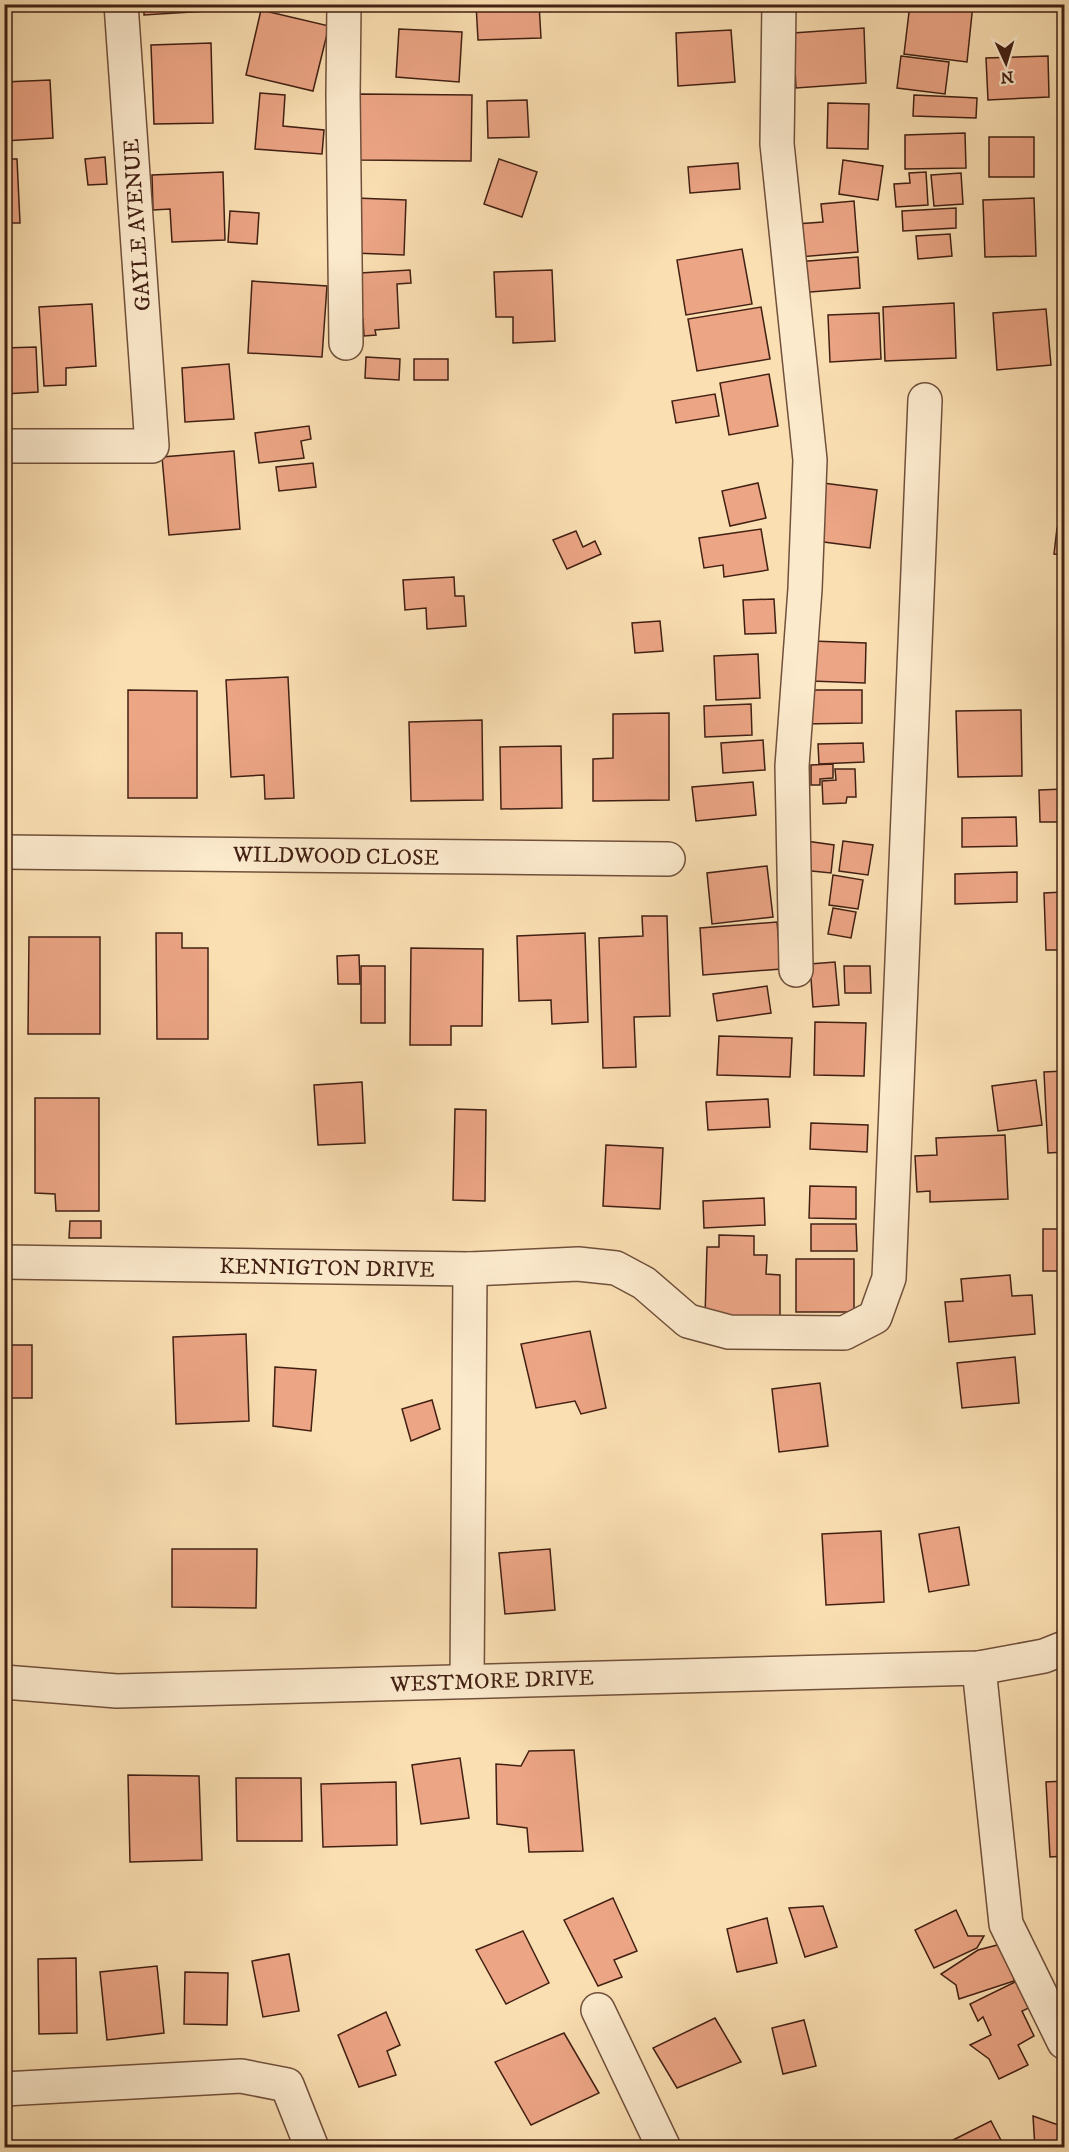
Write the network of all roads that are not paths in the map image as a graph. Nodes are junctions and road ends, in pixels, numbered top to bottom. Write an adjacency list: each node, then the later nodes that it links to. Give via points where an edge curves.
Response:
1 (121, 4): 6 (street, GAYLE AVENUE, via 152,446)
2 (344, 4): 4 (street)
3 (779, 4): 9 (street, via 777,144 810,460 792,766)
4 (346, 342)
5 (925, 400): 11 (street, KENNIGTON DRIVE, via 889,1278 875,1317 844,1333 729,1332 688,1321 644,1283 616,1268 578,1264)
6 (4, 446)
7 (4, 852): 8 (street, WILDWOOD CLOSE)
8 (668, 859)
9 (796, 970)
10 (4, 1262): 11 (street, KENNIGTON DRIVE)
11 (470, 1269): 14 (street)
12 (1065, 1648): 13 (street, WESTMORE DRIVE, via 1044,1656)
13 (979, 1668): 14 (street, WESTMORE DRIVE); 17 (street, via 1006,1924)
14 (467, 1681): 15 (street, WESTMORE DRIVE, via 117,1691)
15 (4, 1683)
16 (598, 2010): 20 (street)
17 (1065, 2042)
18 (4, 2089): 19 (street, via 241,2076 287,2085)
19 (312, 2148)
20 (664, 2148)

